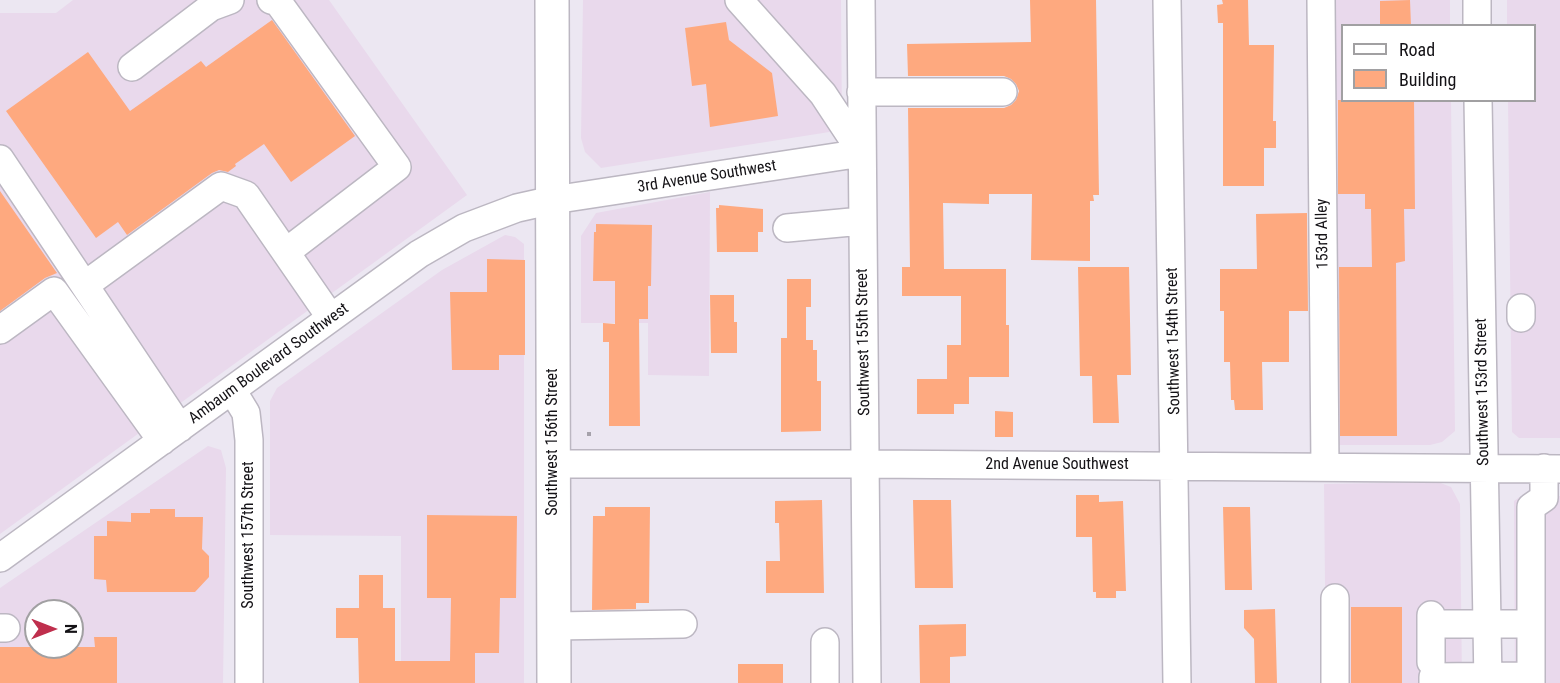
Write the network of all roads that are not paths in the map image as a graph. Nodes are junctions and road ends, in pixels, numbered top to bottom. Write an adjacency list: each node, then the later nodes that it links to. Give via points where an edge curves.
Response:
1 (230, 0): 10 (street, via 211,7)
2 (271, 0): 19 (street, via 278,2 397,167)
3 (552, 0): 16 (main road, Southwest 156th Street)
4 (739, 0): 14 (street, via 823,94)
5 (861, 0): 11 (street, Southwest 155th Street)
6 (1167, 0): 27 (street, Southwest 154th Street)
7 (1321, 0): 28 (street, 153rd Alley)
8 (1477, 0): 9 (street)
9 (1477, 24)
10 (132, 67)
11 (861, 92): 12 (street); 14 (street, Southwest 155th Street)
12 (1003, 92)
13 (1478, 102): 29 (street, Southwest 153rd Street)
14 (861, 153): 16 (street, 3rd Avenue Southwest); 17 (street, Southwest 155th Street)
15 (0, 159): 20 (street)
16 (553, 200): 21 (street, Ambaum Boulevard Southwest, via 517,208 464,228 428,248); 25 (main road, Southwest 156th Street)
17 (862, 221): 18 (street); 26 (street, Southwest 155th Street)
18 (787, 228)
19 (286, 252): 20 (street, via 246,195 221,186); 21 (street)
20 (85, 285): 24 (street)
21 (331, 318): 23 (street, Ambaum Boulevard Southwest)
22 (0, 330): 24 (street, via 54,291)
23 (232, 390): 24 (street, Ambaum Boulevard Southwest); 45 (street, Southwest 157th Street, via 246,413 249,440)
24 (171, 435): 33 (street, Ambaum Boulevard Southwest)
25 (554, 464): 26 (street, 2nd Avenue Southwest); 40 (main road, Southwest 156th Street)
26 (865, 464): 27 (street, 2nd Avenue Southwest); 48 (street, Southwest 155th Street)
27 (1176, 466): 28 (street, 2nd Avenue Southwest); 49 (street, Southwest 154th Street)
28 (1326, 467): 29 (street, 2nd Avenue Southwest)
29 (1484, 468): 30 (street, 2nd Avenue Southwest); 31 (street, Southwest 153rd Street)
30 (1552, 469): 32 (street, via 1544,498 1531,507)
31 (1485, 545): 32 (street); 34 (street, Southwest 153rd Street)
32 (1531, 545): 35 (street)
33 (0, 558)
34 (1486, 581): 35 (street); 38 (street, Southwest 153rd Street)
35 (1531, 581): 39 (street)
36 (1335, 598): 50 (street)
37 (683, 624): 40 (street)
38 (1487, 624): 39 (street); 42 (street, via 1431,619); 43 (street, Southwest 153rd Street)
39 (1531, 624): 44 (street)
40 (554, 626): 46 (main road, Southwest 156th Street)
41 (825, 642): 47 (street)
42 (1432, 672): 43 (street, via 1432,677)
43 (1488, 679): 44 (street)
44 (1531, 679)
45 (249, 683)
46 (554, 683)
47 (825, 683)
48 (867, 683)
49 (1178, 683)
50 (1335, 683)

